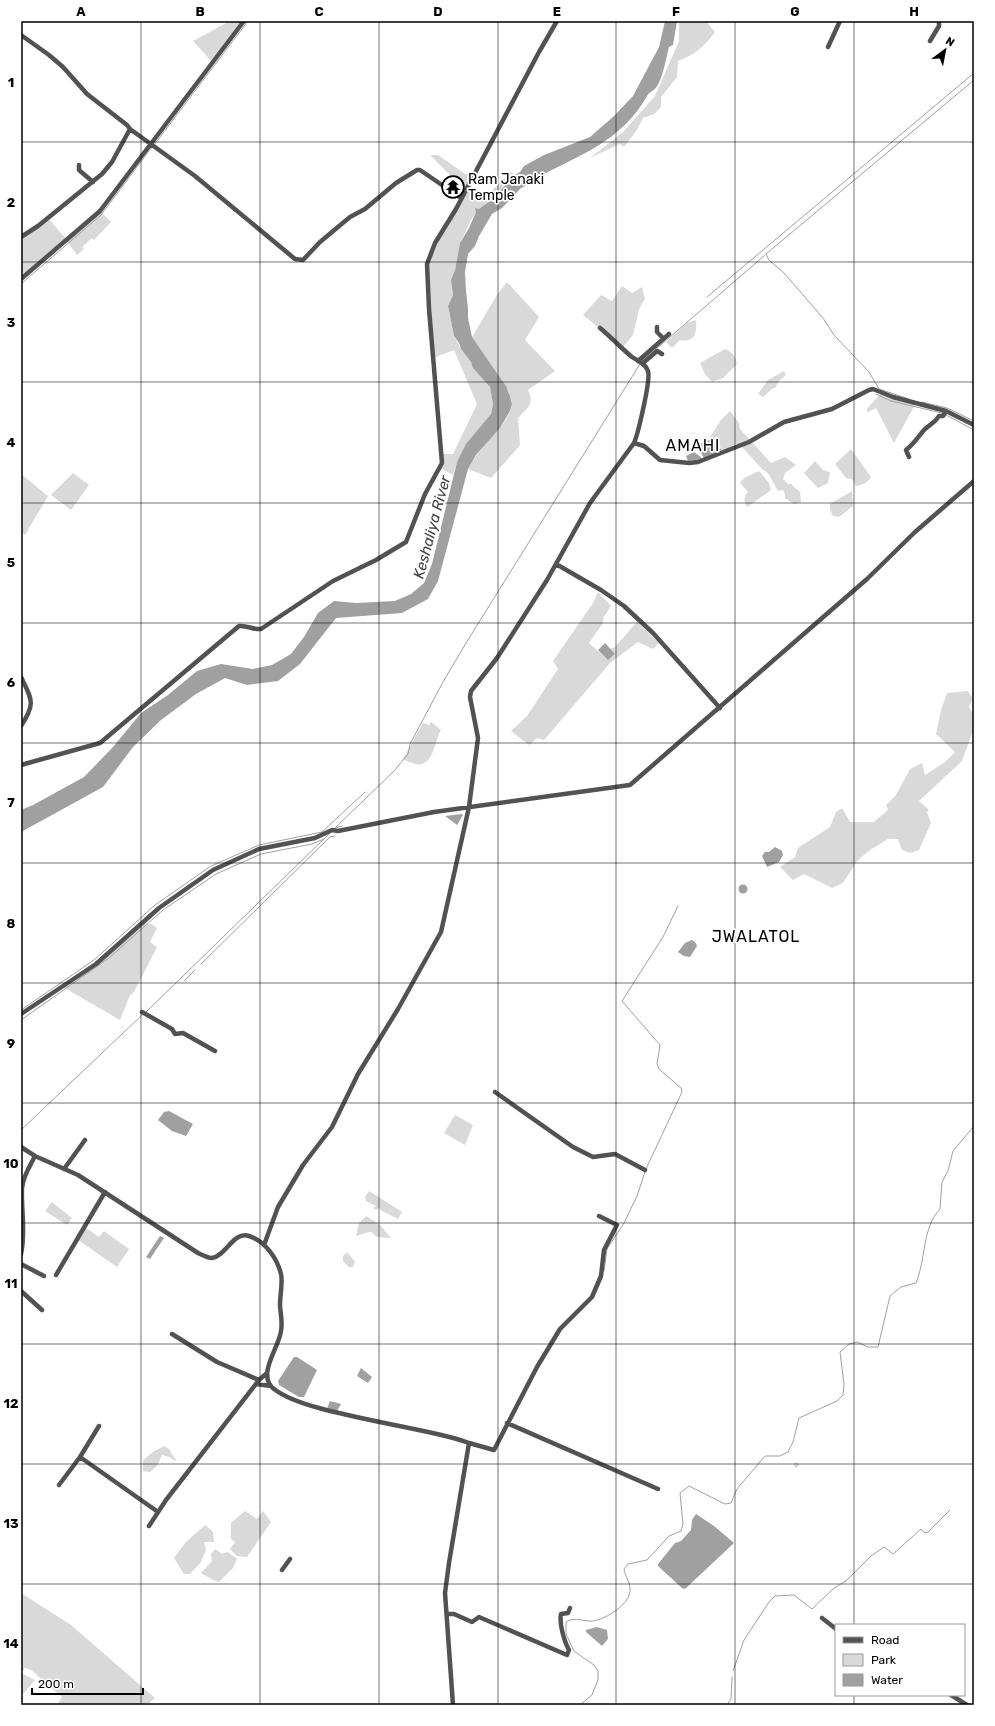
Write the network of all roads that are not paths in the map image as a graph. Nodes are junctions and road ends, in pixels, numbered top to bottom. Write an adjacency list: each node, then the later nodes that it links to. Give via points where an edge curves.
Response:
1 (244, 21): 9 (street)
2 (557, 21): 12 (street)
3 (840, 21): 7 (street)
4 (940, 21): 6 (street)
5 (21, 35): 8 (street, via 63,67 87,94)
6 (930, 41)
7 (828, 47)
8 (130, 129): 9 (street); 11 (street, via 107,169)
9 (151, 145): 12 (street, via 195,176 299,260 308,256 320,242 350,218 417,170); 14 (street, via 100,211)
10 (79, 165): 11 (street, via 79,170)
11 (92, 182): 13 (street)
12 (461, 198): 30 (street, via 435,243 427,264 442,463 425,494 406,542 333,581 260,629 238,626 100,744)
13 (21, 237)
14 (21, 279)
15 (657, 327): 18 (street, via 657,332)
16 (600, 328): 20 (street)
17 (669, 334): 18 (street)
18 (663, 338): 20 (street)
19 (662, 354): 20 (street, via 657,351)
20 (640, 362): 23 (street, via 648,372 648,387)
21 (946, 411): 22 (street); 23 (street, via 869,390 832,409 784,422 749,442 698,462 660,460 644,446); 24 (street, via 943,416 938,416 935,423 925,429 916,442 906,450)
22 (974, 425)
23 (634, 443): 26 (street, via 590,503)
24 (909, 457)
25 (974, 480): 28 (street, via 867,579)
26 (556, 564): 28 (street, via 624,606 653,633); 31 (street, via 496,658 471,691 478,738)
27 (21, 677): 29 (street, via 30,693 31,701 28,715)
28 (720, 708): 31 (street, via 630,785)
29 (21, 726)
30 (21, 765)
31 (469, 807): 32 (street, via 332,830 315,838 259,849 232,861 180,892 96,964); 43 (street, via 441,932 358,1074 332,1127 303,1165 278,1207)
32 (21, 1014)
33 (144, 1014): 34 (street, via 172,1029 175,1034 183,1033)
34 (214, 1051)
35 (495, 1092): 40 (street, via 573,1147 593,1157 615,1154)
36 (85, 1140): 39 (street)
37 (21, 1147): 38 (street)
38 (35, 1156): 39 (street); 44 (street, via 26,1173 22,1189 24,1230)
39 (64, 1168): 41 (street)
40 (645, 1170)
41 (105, 1192): 43 (street, via 198,1253 210,1258 220,1254 238,1237 248,1235); 47 (street)
42 (599, 1216): 55 (street, via 617,1225 604,1250 601,1276 592,1297 560,1330)
43 (264, 1245): 51 (street, via 282,1275 282,1329)
44 (21, 1254)
45 (21, 1264): 46 (street)
46 (44, 1276)
47 (56, 1276)
48 (21, 1291): 49 (street)
49 (42, 1310)
50 (172, 1334): 52 (street, via 216,1362)
51 (267, 1373): 52 (street); 54 (street)
52 (259, 1380): 53 (street)
53 (256, 1384): 54 (street); 61 (street)
54 (271, 1386): 57 (street, via 296,1401 338,1414 411,1428)
55 (507, 1424): 57 (street, via 494,1450); 60 (street)
56 (99, 1426): 58 (street)
57 (469, 1443): 66 (street, via 445,1593)
58 (80, 1457): 59 (street); 61 (street)
59 (59, 1485)
60 (658, 1489)
61 (158, 1512): 62 (street)
62 (149, 1526)
63 (290, 1559): 64 (street)
64 (282, 1570)
65 (570, 1608): 66 (street, via 568,1613 561,1614 560,1618 569,1650 567,1655 479,1617 472,1622 454,1614)
66 (447, 1614): 70 (street)
67 (822, 1618): 68 (street)
68 (835, 1628)
69 (953, 1696): 71 (street)
70 (453, 1705)
71 (967, 1705)

